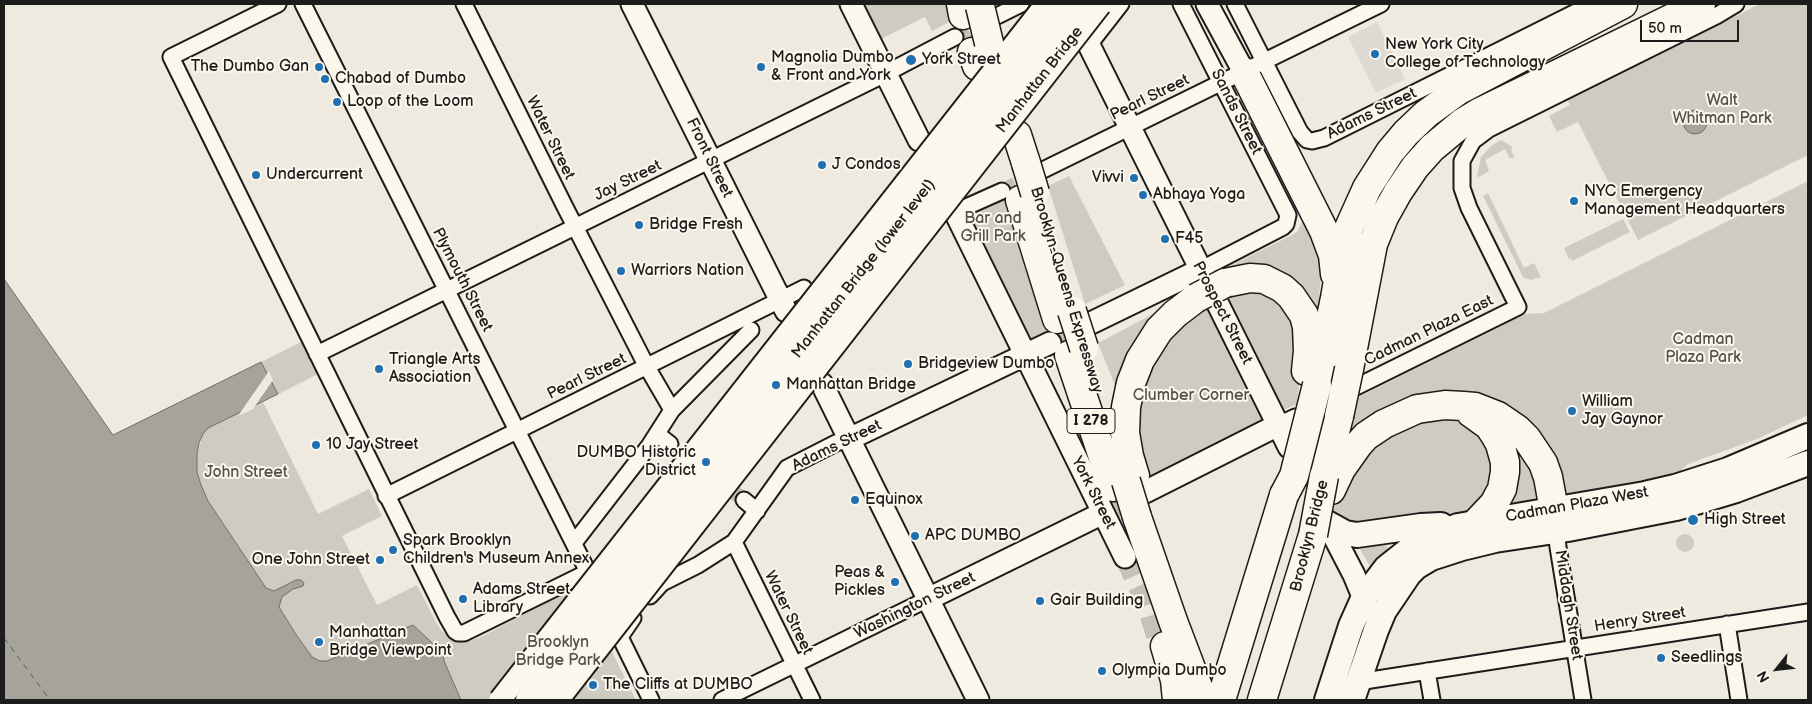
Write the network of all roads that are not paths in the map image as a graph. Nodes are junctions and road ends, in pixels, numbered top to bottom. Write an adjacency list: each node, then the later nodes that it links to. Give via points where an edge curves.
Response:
1 (278, 4): 38 (street, via 170,57)
2 (303, 4): 33 (street, Plymouth Street)
3 (464, 4): 30 (street, Water Street)
4 (632, 4): 26 (street, Front Street)
5 (851, 4): 22 (street)
6 (1021, 4): 19 (street, Jay Street)
7 (1046, 4): 73 (street, bridge)
8 (1072, 4): 74 (main road, Manhattan Bridge (lower level), bridge)
9 (1099, 4): 75 (main road, Manhattan Bridge, bridge)
10 (1121, 4): 20 (street)
11 (1181, 4): 21 (street, Sands Street)
12 (1207, 4): 21 (street, Sands Street)
13 (1235, 4): 21 (street, Sands Street)
14 (1381, 4): 21 (street, Pearl Street)
15 (1592, 4): 25 (street, Adams Street)
16 (1623, 4): 34 (highway, via 1459,90 1406,132 1379,168 1354,215)
17 (1701, 4): 41 (highway, Brooklyn Bridge, via 1480,112 1432,148 1406,179 1379,230 1368,266)
18 (1736, 4): 41 (street, Cadman Plaza East, via 1478,136 1462,162 1462,188 1518,307)
19 (976, 29): 22 (street, Jay Street)
20 (1089, 45): 23 (street, Prospect Street)
21 (1243, 72): 23 (street, Pearl Street); 25 (street, Sands Street, via 1307,140); 29 (street, Sands Street); 34 (highway, via 1329,243 1335,267)
22 (886, 73): 24 (street); 26 (street, Jay Street)
23 (1130, 128): 27 (street, Pearl Street); 31 (street, Prospect Street)
24 (919, 140)
25 (1312, 141)
26 (709, 160): 30 (street, Jay Street); 35 (street, Front Street)
27 (1020, 172): 28 (street, Pearl Street); 37 (highway, Brooklyn-Queens Expressway / I 278)
28 (955, 212): 39 (street, York Street)
29 (1288, 220): 31 (street, Adams Street, via 1282,227)
30 (575, 226): 33 (street, Jay Street); 40 (street, Water Street)
31 (1200, 270): 37 (street, Adams Street); 43 (street, Prospect Street)
32 (804, 288): 35 (street, Pearl Street)
33 (447, 290): 38 (street, Jay Street); 46 (street, Plymouth Street)
34 (1335, 298): 43 (highway)
35 (783, 306): 40 (street, Pearl Street)
36 (751, 330): 45 (street)
37 (1071, 333): 39 (street, Adams Street); 55 (highway, Brooklyn-Queens Expressway / I 278)
38 (317, 354): 53 (street)
39 (1025, 355): 48 (street, Adams Street); 55 (street, York Street)
40 (647, 367): 45 (street, Water Street); 46 (street, Pearl Street)
41 (1353, 378): 59 (highway, Brooklyn Bridge, bridge, via 1324,476)
42 (822, 384): 48 (street)
43 (1298, 405): 51 (street, Prospect Street); 55 (street, Washington Street); 55 (highway, bridge, via 1308,333 1296,302 1282,288 1264,279 1250,278 1226,283 1196,298 1159,330 1136,371 1125,420 1128,456); 84 (highway, bridge, via 1300,418 1284,496)
44 (1452, 405): 57 (highway, via 1475,407 1498,416 1527,439 1548,477); 58 (highway, via 1475,415 1489,426 1503,453 1505,472 1502,489 1494,504); 59 (highway, bridge, via 1430,406 1405,414 1366,436 1347,458 1331,490)
45 (672, 410): 49 (street)
46 (518, 431): 53 (street, Pearl Street); 61 (street, Plymouth Street)
47 (1808, 436): 57 (main road, Cadman Plaza West, via 1728,470)
48 (850, 439): 56 (street, Adams Street, via 787,468); 64 (street)
49 (653, 440): 50 (street); 61 (street)
50 (670, 444)
51 (1289, 447)
52 (1808, 463): 57 (main road, Cadman Plaza West, via 1676,508)
53 (386, 496): 61 (street, Plymouth Street, via 458,634 588,572)
54 (744, 500): 56 (street)
55 (1126, 501): 62 (highway, Brooklyn-Queens Expressway / I 278); 64 (street, Washington Street); 67 (highway, via 1162,567)
56 (757, 511): 60 (street, Adams Street)
57 (1555, 520): 58 (main road, Cadman Plaza West); 68 (main road, Cadman Plaza West, via 1430,558 1409,574 1384,611); 69 (street, Middagh Street)
58 (1467, 524): 59 (main road, via 1421,526 1357,536); 63 (main road, Cadman Plaza West, via 1429,537 1409,548 1386,568)
59 (1320, 529): 63 (street); 85 (highway, Brooklyn Bridge)
60 (734, 542): 70 (street, Water Street); 76 (street, Adams Street, via 662,583 620,637)
61 (574, 543)
62 (1130, 553): 81 (highway, via 1169,657); 82 (highway, Brooklyn-Queens Expressway / I 278)
63 (1364, 597): 68 (street); 86 (main road, Cadman Plaza West)
64 (928, 599): 70 (street, Washington Street); 79 (street)
65 (1808, 612): 66 (street, Henry Street)
66 (1727, 624): 69 (street, Henry Street); 89 (street)
67 (1166, 630): 80 (street, via 1162,659); 83 (highway)
68 (1376, 630): 72 (main road, Cadman Plaza West)
69 (1575, 648): 71 (street, Henry Street); 88 (street, Middagh Street)
70 (794, 665): 77 (street, Washington Street); 78 (street, Water Street)
71 (1427, 671): 72 (street, Henry Street); 87 (street)
72 (1355, 691)
73 (500, 700)
74 (528, 700)
75 (556, 700)
76 (651, 700)
77 (722, 700)
78 (812, 700)
79 (978, 700)
80 (1163, 700)
81 (1177, 700)
82 (1196, 700)
83 (1203, 700)
84 (1221, 700)
85 (1262, 700)
86 (1327, 700)
87 (1432, 700)
88 (1583, 700)
89 (1739, 700)

